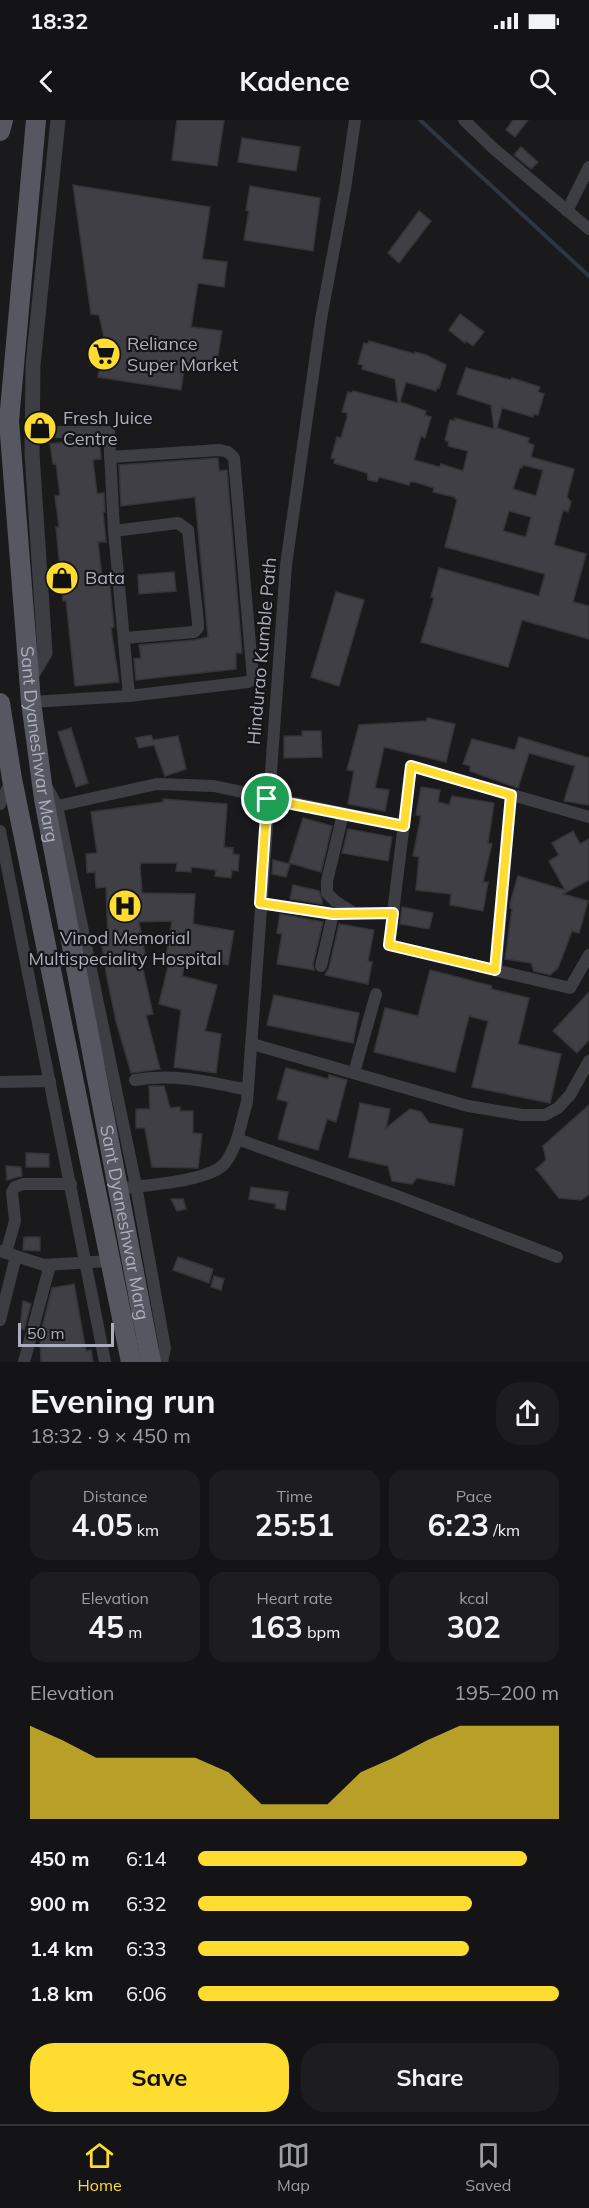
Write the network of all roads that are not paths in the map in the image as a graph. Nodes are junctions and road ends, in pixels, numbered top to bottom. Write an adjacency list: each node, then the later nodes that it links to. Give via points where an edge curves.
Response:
1 (3, 120): 6 (main road)
2 (36, 120): 14 (main road, Sant Dyaneshwar Marg, via 9,421)
3 (58, 120): 10 (street, via 33,365)
4 (355, 120): 23 (street, Hindurao Kumble Path, via 321,319 286,565)
5 (464, 120): 8 (street)
6 (0, 131)
7 (589, 167): 8 (street)
8 (567, 211): 9 (street)
9 (589, 229)
10 (32, 432): 11 (street, via 109,432); 14 (street, via 45,653)
11 (110, 457): 12 (street); 15 (street, via 220,450 234,458 254,674 248,682)
12 (114, 531): 13 (street); 13 (street, via 178,523 188,530 198,623 194,632)
13 (125, 638): 15 (street)
14 (30, 678): 16 (main road, Sant Dyaneshwar Marg)
15 (129, 696): 16 (street)
16 (30, 702): 18 (main road, Sant Dyaneshwar Marg)
17 (0, 703): 19 (main road, Sant Dyaneshwar Marg)
18 (34, 735): 19 (main road); 21 (main road, Sant Dyaneshwar Marg)
19 (2, 736): 20 (main road, Sant Dyaneshwar Marg)
20 (6, 774): 24 (street); 48 (main road, Sant Dyaneshwar Marg)
21 (40, 775): 25 (street); 47 (main road, Sant Dyaneshwar Marg)
22 (511, 795): 27 (street); 28 (street, via 411,766); 36 (street)
23 (267, 799): 25 (street, via 214,786 157,784); 26 (street); 30 (street, Hindurao Kumble Path)
24 (0, 804)
25 (57, 806): 47 (street)
26 (343, 814): 28 (street); 31 (street, via 327,893)
27 (589, 817)
28 (404, 826): 32 (street)
29 (0, 831): 42 (street)
30 (260, 903): 33 (street); 38 (street, Hindurao Kumble Path)
31 (354, 913): 32 (street); 33 (street)
32 (393, 913): 36 (street, via 389,945)
33 (333, 914): 35 (street)
34 (589, 955): 36 (street, via 570,988)
35 (321, 966)
36 (495, 970)
37 (376, 994): 40 (street)
38 (252, 1044): 40 (street); 44 (street, Hindurao Kumble Path)
39 (589, 1060): 40 (street, via 570,1095 545,1115 468,1106)
40 (354, 1074)
41 (135, 1080): 44 (street, via 191,1078)
42 (50, 1081): 43 (street); 46 (street)
43 (0, 1082)
44 (248, 1090): 45 (street, Hindurao Kumble Path)
45 (237, 1139): 47 (street, Hindurao Kumble Path, via 224,1165 213,1173); 50 (street)
46 (71, 1188): 48 (street); 49 (street, via 23,1184 15,1187 15,1221); 52 (street)
47 (127, 1188): 58 (main road, Sant Dyaneshwar Marg); 59 (street, via 165,1348)
48 (96, 1191): 51 (main road, Sant Dyaneshwar Marg)
49 (7, 1254): 53 (street); 54 (street)
50 (557, 1257)
51 (110, 1262): 52 (street); 57 (main road, Sant Dyaneshwar Marg)
52 (86, 1264): 53 (street); 56 (street)
53 (50, 1265): 55 (street)
54 (0, 1320)
55 (24, 1362)
56 (105, 1362)
57 (131, 1362)
58 (151, 1362)
59 (162, 1362)

